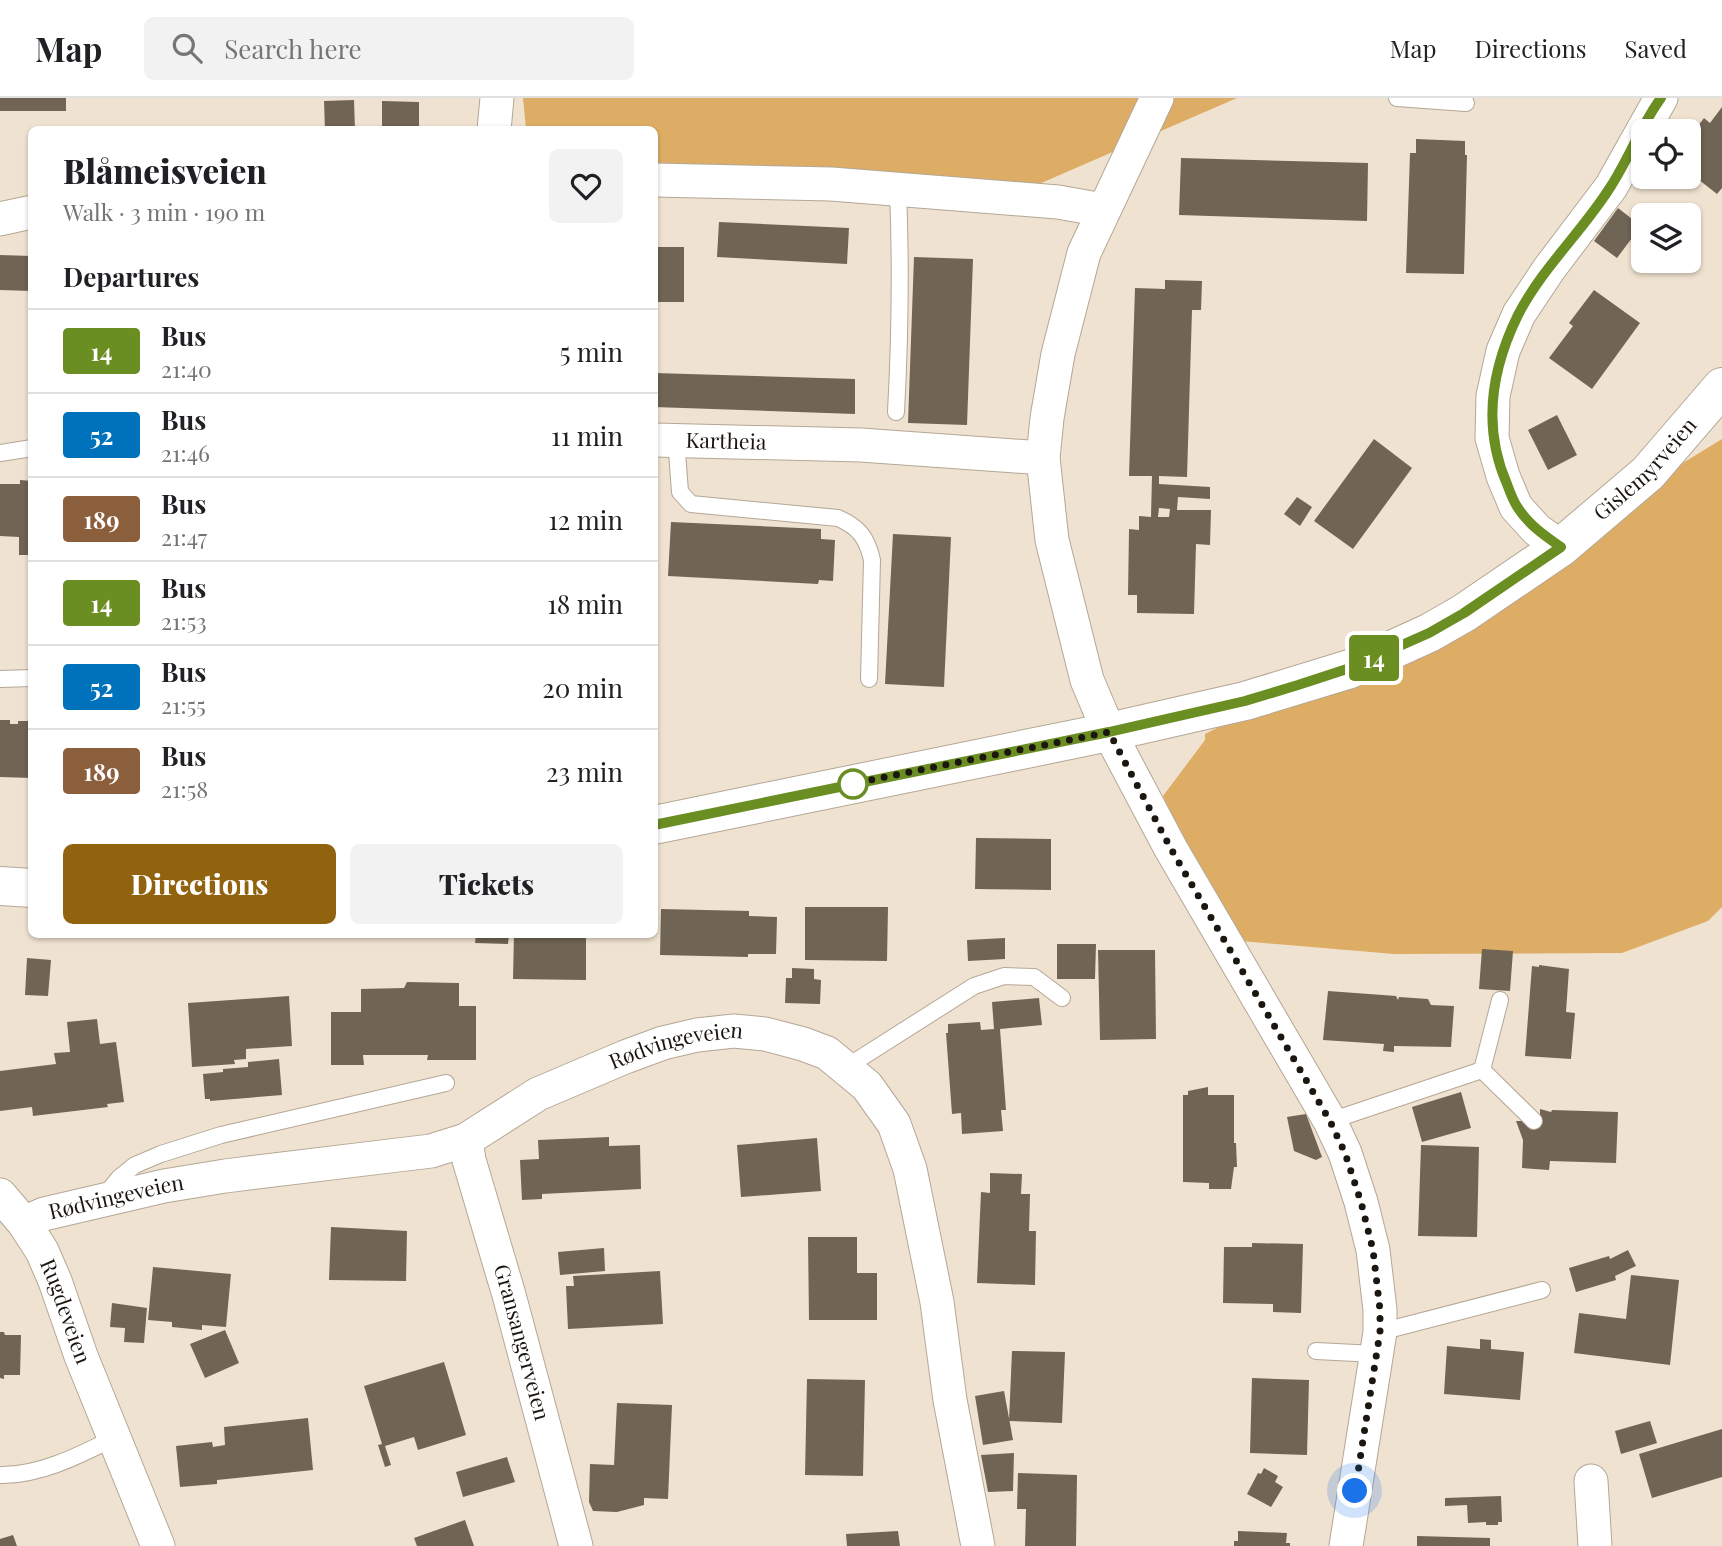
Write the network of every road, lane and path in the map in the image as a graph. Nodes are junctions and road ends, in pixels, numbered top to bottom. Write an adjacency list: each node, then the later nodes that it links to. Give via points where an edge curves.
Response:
1 (497, 98): 6 (street)
2 (1157, 98): 9 (street)
3 (1397, 98): 5 (lane)
4 (1661, 98): 18 (street, via 1611,187 1519,314 1503,351 1493,396 1492,438 1503,476 1516,506 1537,530)
5 (1466, 103)
6 (494, 126)
7 (658, 180): 8 (street)
8 (898, 190): 9 (street, via 1058,202); 13 (lane, via 901,249)
9 (1103, 211): 17 (street, via 1084,253 1058,354)
10 (28, 213): 11 (street)
11 (0, 219)
12 (1722, 387): 18 (street, Gislemyrveien, via 1648,473)
13 (896, 412)
14 (665, 439): 17 (street, Kartheia, via 861,445); 21 (lane, Kartheia, via 680,492 691,503 838,518 862,533 872,560)
15 (28, 448): 16 (lane)
16 (0, 453)
17 (1043, 458): 22 (street, via 1052,540 1087,680)
18 (1561, 547): 22 (street, Gislemyrveien, via 1464,613 1350,668 1245,701)
19 (28, 678): 20 (lane)
20 (0, 679)
21 (869, 679)
22 (1109, 732): 23 (street, Gislemyrveien); 31 (street, via 1171,849)
23 (658, 824)
24 (0, 886): 25 (street)
25 (28, 888)
26 (1062, 998): 28 (lane, via 1034,977 1004,976 974,986)
27 (1500, 1000): 29 (lane)
28 (845, 1068): 33 (street, Rødvingeveien, via 827,1054 765,1034 697,1035 625,1057 538,1094); 45 (street, Rødvingeveien, via 867,1086 894,1124 910,1170)
29 (1482, 1070): 31 (lane); 32 (lane)
30 (446, 1083): 35 (lane, via 221,1135 161,1154 135,1165)
31 (1330, 1121): 38 (street, via 1345,1153 1373,1250)
32 (1534, 1121)
33 (466, 1140): 35 (street, Rødvingeveien, via 431,1151 225,1176); 44 (street, Gransangerveien)
34 (0, 1195): 36 (street, Rugdeveien)
35 (101, 1200): 36 (street, Rødvingeveien)
36 (24, 1223): 40 (street, Rugdeveien, via 55,1281)
37 (1542, 1290): 38 (lane)
38 (1378, 1343): 39 (lane); 46 (street)
39 (1316, 1351)
40 (114, 1438): 41 (lane, via 43,1468); 43 (street, Rugdeveien)
41 (0, 1475)
42 (1591, 1481): 47 (street)
43 (158, 1546)
44 (576, 1546)
45 (978, 1546)
46 (1346, 1546)
47 (1595, 1546)

